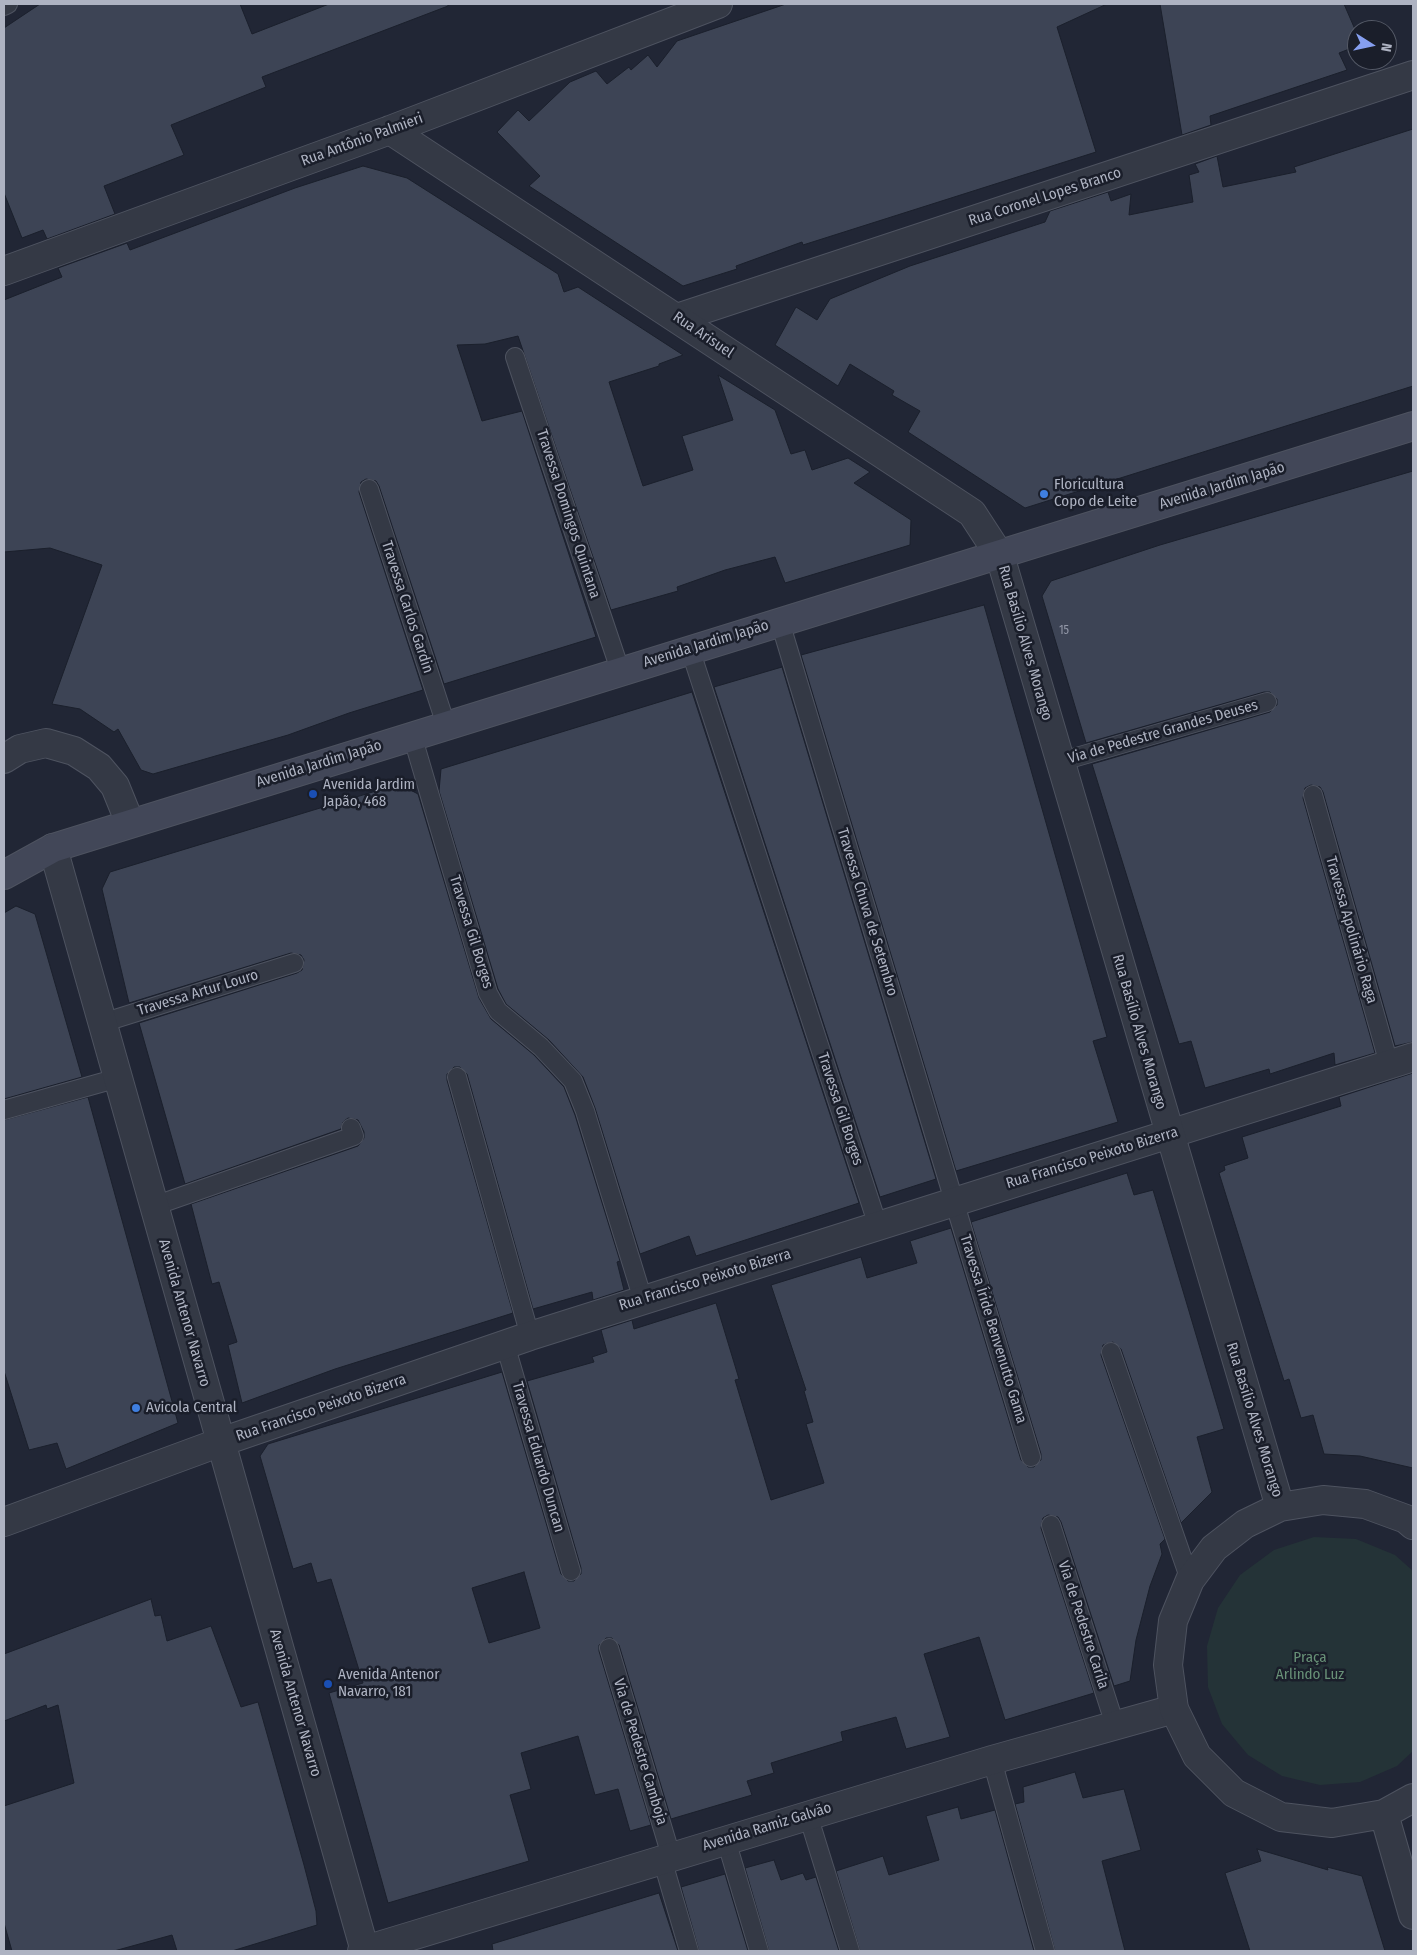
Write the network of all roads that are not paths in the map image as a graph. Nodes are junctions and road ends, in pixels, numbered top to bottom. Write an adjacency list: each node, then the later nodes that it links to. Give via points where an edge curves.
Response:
1 (8, 4): 3 (lane)
2 (718, 4): 5 (street, Rua Antônio Palmieri)
3 (4, 6)
4 (1413, 75): 7 (street, Rua Coronel Lopes Branco)
5 (390, 130): 6 (street, Rua Antônio Palmieri); 7 (street, Rua Arisuel)
6 (4, 271)
7 (677, 318): 11 (street, Rua Arisuel, via 972,513)
8 (515, 357): 14 (lane, Travessa Domingos Quintana)
9 (1413, 426): 11 (main road, Avenida Jardim Japão)
10 (368, 489): 16 (lane, Travessa Carlos Gardin)
11 (1000, 556): 12 (main road, Avenida Jardim Japão); 19 (street, Rua Basílio Alves Morango)
12 (780, 622): 13 (main road, Avenida Jardim Japão); 32 (lane, Travessa Chuva de Setembro)
13 (690, 649): 14 (main road, Avenida Jardim Japão); 34 (lane, Travessa Gil Borges)
14 (620, 670): 16 (main road, Avenida Jardim Japão)
15 (1267, 702): 19 (lane, Via de Pedestre Grandes Deuses)
16 (446, 725): 17 (main road, Avenida Jardim Japão)
17 (412, 735): 21 (main road, Avenida Jardim Japão); 35 (lane, Travessa Gil Borges, via 488,993 498,1011 573,1081)
18 (4, 759): 21 (street, via 20,749 46,744 74,751 99,767 115,786)
19 (1059, 762): 31 (street, Rua Basílio Alves Morango)
20 (1313, 795): 26 (lane, Travessa Apolinário Raga)
21 (130, 823): 22 (main road, Avenida Jardim Japão)
22 (53, 848): 23 (main road, Avenida Jardim Japão); 25 (street, Avenida Antenor Navarro)
23 (4, 874)
24 (294, 962): 25 (lane, Travessa Artur Louro)
25 (102, 1023): 28 (street, Avenida Antenor Navarro)
26 (1401, 1061): 31 (street, Rua Francisco Peixoto Bizerra)
27 (457, 1077): 36 (lane, Travessa Eduardo Duncan)
28 (118, 1078): 29 (lane); 33 (street, Avenida Antenor Navarro)
29 (4, 1110)
30 (351, 1128): 33 (lane, via 354,1136)
31 (1169, 1134): 32 (street, Rua Francisco Peixoto Bizerra); 40 (street, Rua Basílio Alves Morango)
32 (954, 1202): 34 (street, Rua Francisco Peixoto Bizerra); 39 (lane, Travessa Íride Benvenutto Gama)
33 (154, 1206): 38 (street, Avenida Antenor Navarro)
34 (878, 1226): 35 (street, Rua Francisco Peixoto Bizerra)
35 (643, 1300): 36 (street, Rua Francisco Peixoto Bizerra)
36 (518, 1340): 38 (street, Rua Francisco Peixoto Bizerra); 44 (lane, Travessa Eduardo Duncan)
37 (1111, 1352): 45 (lane)
38 (221, 1442): 41 (street, Rua Francisco Peixoto Bizerra); 56 (street, Avenida Antenor Navarro)
39 (1031, 1457)
40 (1280, 1507): 43 (street, via 1323,1500 1366,1504 1406,1519); 45 (street, via 1245,1524 1214,1548)
41 (4, 1522)
42 (1051, 1525): 48 (lane, Via de Pedestre Carila)
43 (1413, 1525)
44 (571, 1571)
45 (1190, 1580): 47 (street, via 1173,1621 1169,1650)
46 (608, 1648): 54 (lane, Via de Pedestre Camboja)
47 (1174, 1709): 48 (street, Avenida Ramiz Galvão); 51 (street, via 1197,1756 1234,1793 1273,1813 1332,1824)
48 (1115, 1726): 49 (street, Avenida Ramiz Galvão)
49 (992, 1760): 52 (street, Avenida Ramiz Galvão); 60 (lane)
50 (1413, 1798): 51 (street)
51 (1384, 1814): 55 (street)
52 (808, 1815): 53 (street, Avenida Ramiz Galvão); 59 (lane)
53 (726, 1840): 54 (street, Avenida Ramiz Galvão); 58 (lane)
54 (666, 1857): 56 (street, Avenida Ramiz Galvão); 57 (lane, Via de Pedestre Camboja)
55 (1413, 1915)
56 (364, 1951)
57 (689, 1951)
58 (759, 1951)
59 (850, 1951)
60 (1045, 1951)

